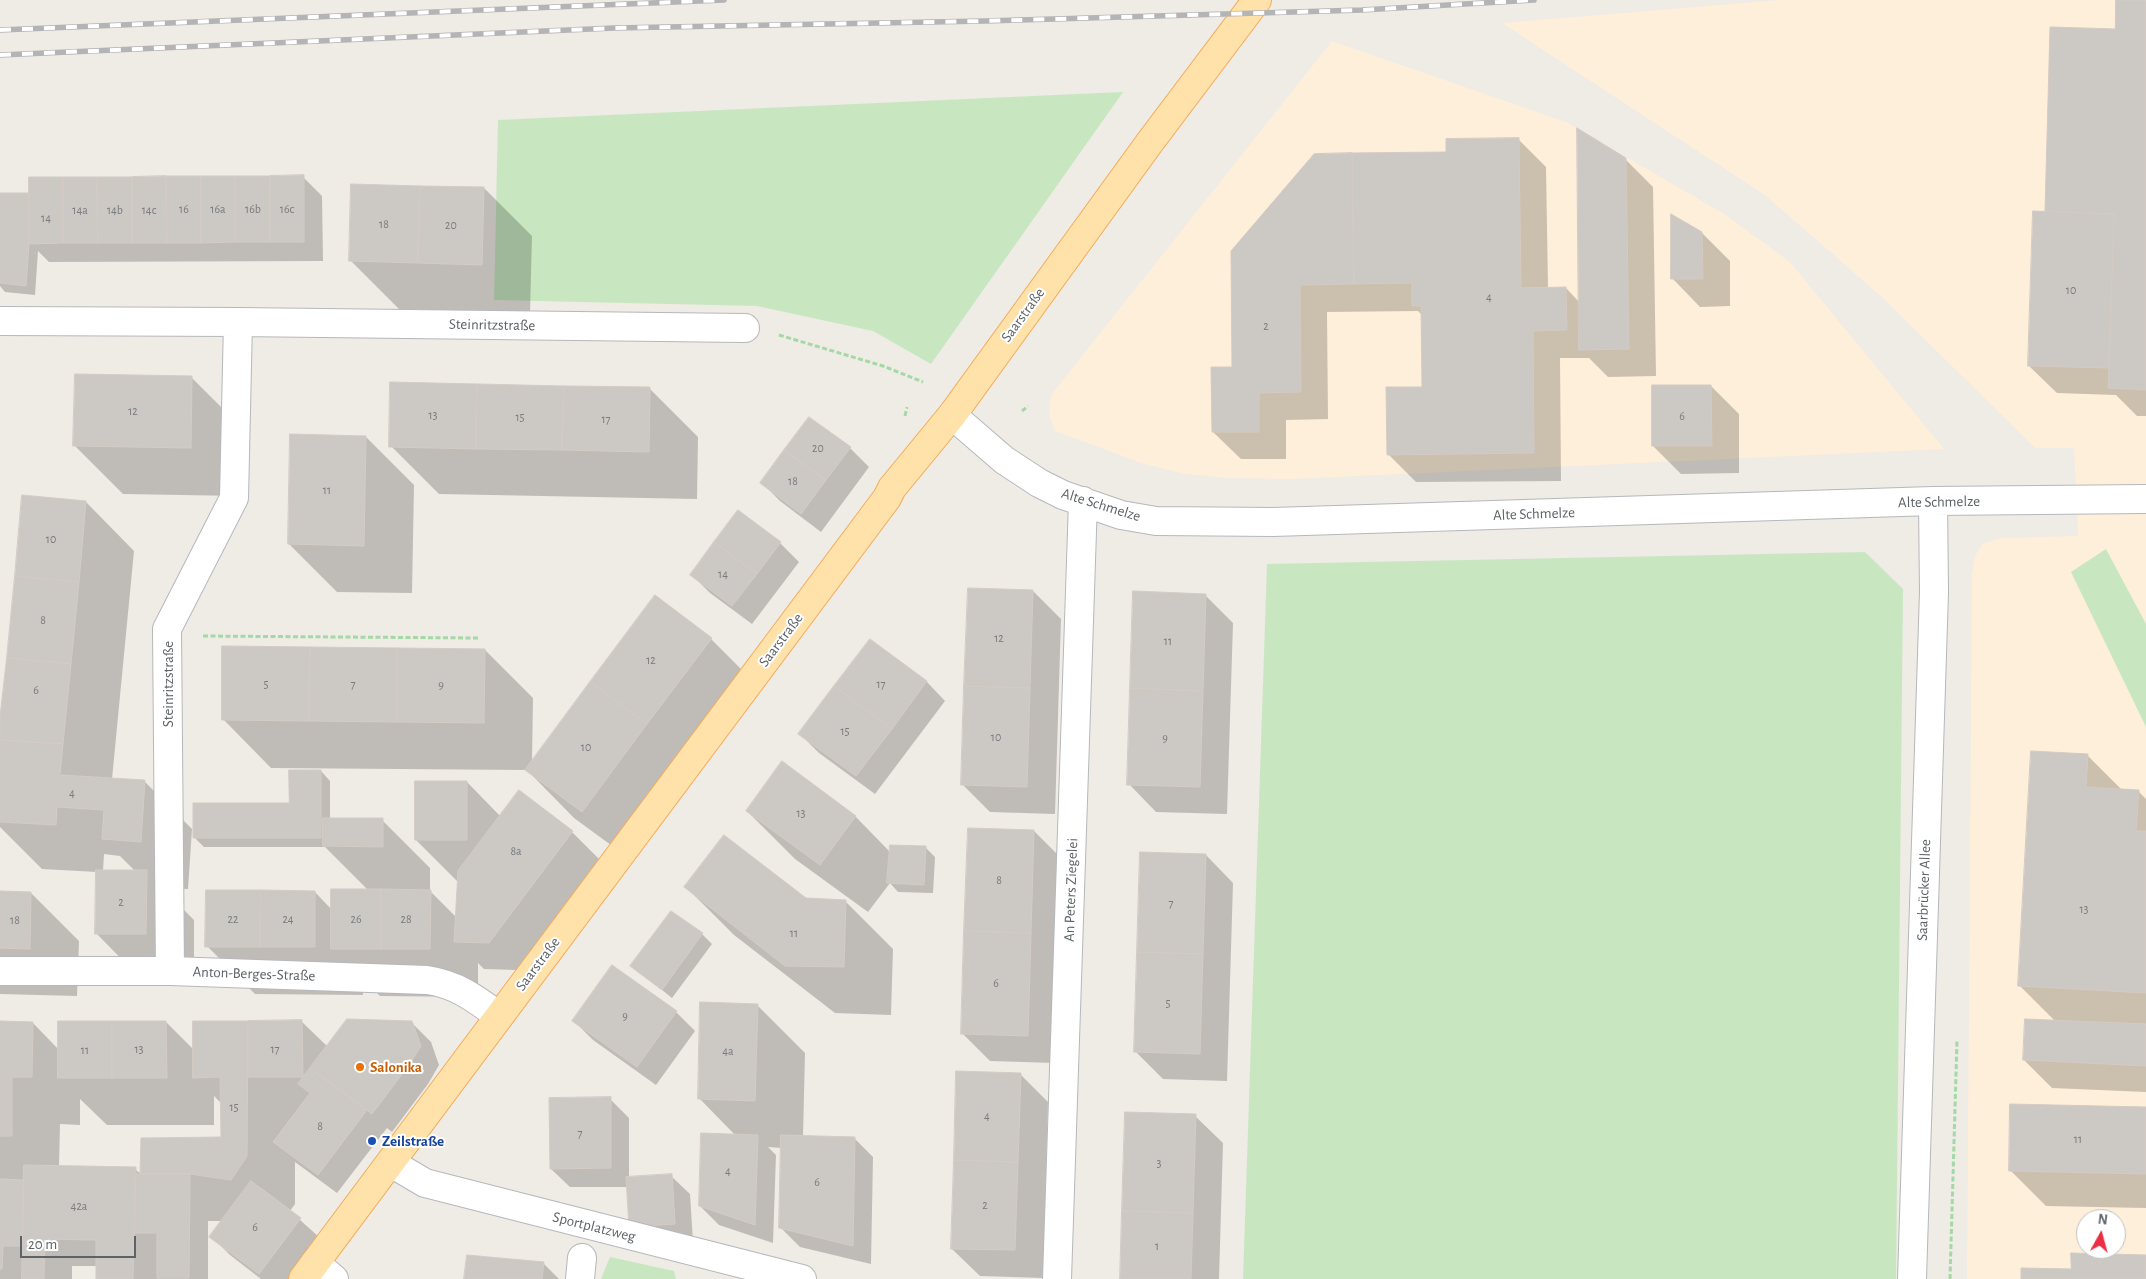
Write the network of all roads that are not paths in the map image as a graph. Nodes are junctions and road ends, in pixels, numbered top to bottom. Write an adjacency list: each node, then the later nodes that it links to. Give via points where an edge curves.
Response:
1 (1257, 0): 5 (main road, Saarstraße)
2 (0, 320): 3 (street, Steinritzstraße)
3 (238, 322): 4 (street, Steinritzstraße); 10 (street, Steinritzstraße, via 234,498 167,629)
4 (745, 328)
5 (952, 415): 7 (street, Alte Schmelze, via 1004,460 1039,483); 11 (main road, Saarstraße, via 892,488)
6 (2146, 499): 8 (street, Alte Schmelze)
7 (1083, 501): 8 (street, Alte Schmelze, via 1156,522 1236,522); 15 (street, An Peters Ziegelei)
8 (1933, 501): 16 (street, Saarbrücker Allee, via 1934,592)
9 (0, 971): 10 (street, Anton-Berges-Straße)
10 (170, 971): 11 (street, Anton-Berges-Straße, via 439,982 465,992)
11 (499, 1016): 12 (main road, Saarstraße)
12 (391, 1163): 13 (main road, Saarstraße); 14 (street, Sportplatzweg, via 425,1183)
13 (317, 1274)
14 (802, 1279)
15 (1058, 1279)
16 (1912, 1279)

